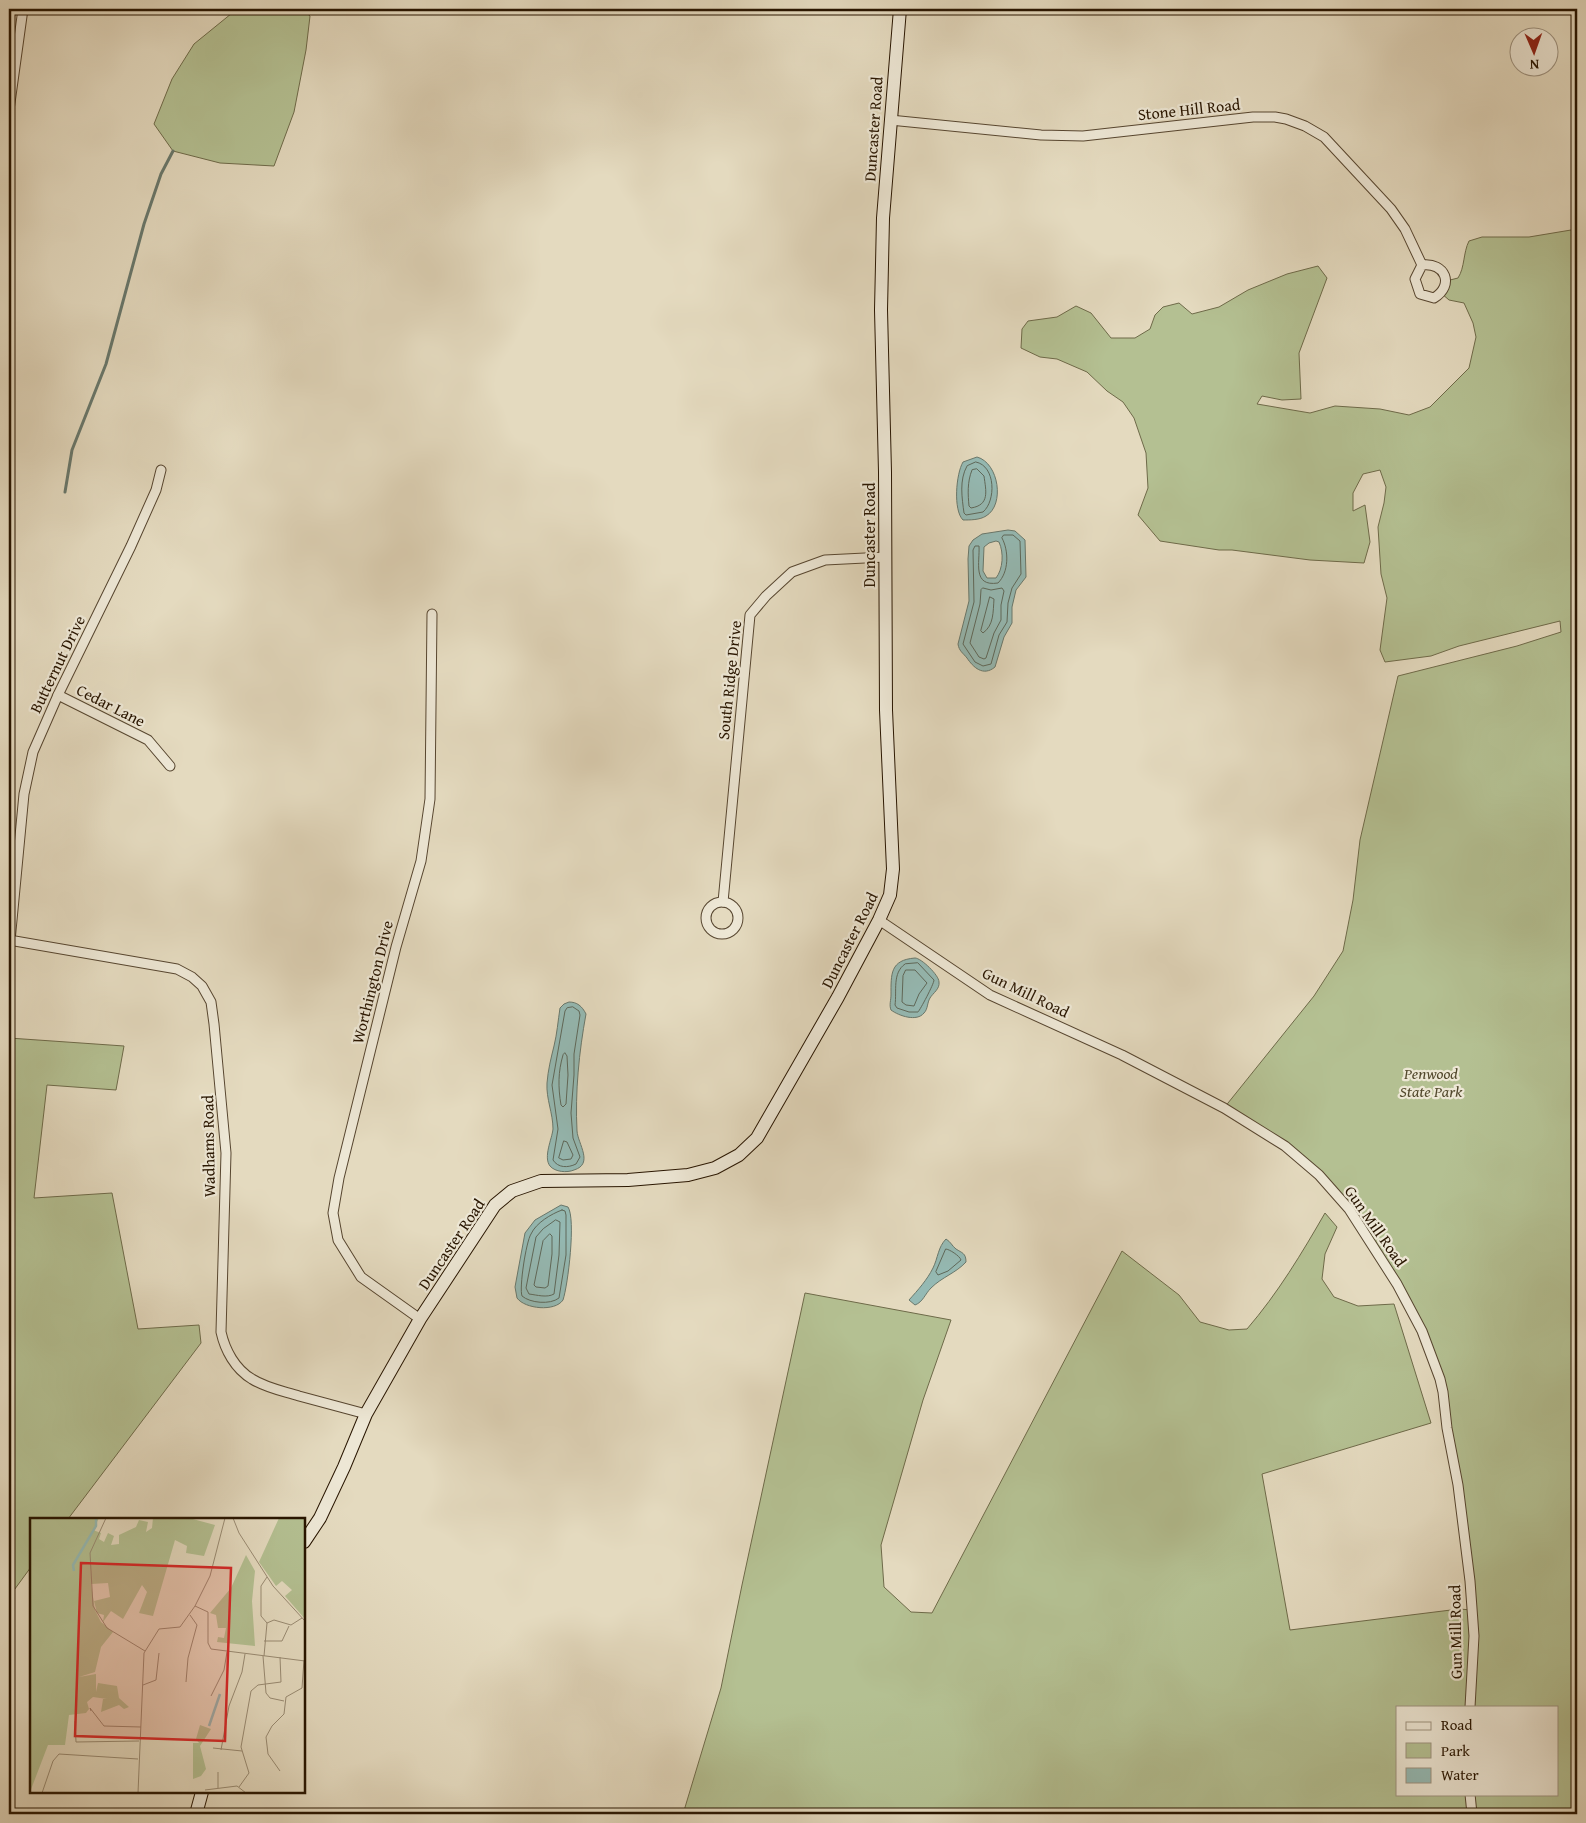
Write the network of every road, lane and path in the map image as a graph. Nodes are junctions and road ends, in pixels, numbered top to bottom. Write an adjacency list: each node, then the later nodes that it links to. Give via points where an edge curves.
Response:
1 (23, 9): 3 (street)
2 (900, 9): 4 (street, Duncaster Road)
3 (9, 110)
4 (890, 120): 5 (street, Stone Hill Road, via 1083,136 1253,117 1286,119 1324,137 1342,154 1391,208); 7 (street, Duncaster Road, via 881,310)
5 (1422, 265)
6 (161, 470): 9 (street, Butternut Drive, via 156,490 131,546)
7 (885, 557): 11 (street, South Ridge Drive, via 825,560 792,572 750,615); 12 (street, Duncaster Road, via 886,710 894,869 890,895)
8 (432, 614): 14 (street, Worthington Drive, via 430,799 421,861 396,946 333,1213 338,1240 361,1277)
9 (58, 695): 10 (street, Cedar Lane, via 148,740); 13 (street, Butternut Drive, via 28,768)
10 (170, 766)
11 (723, 902)
12 (879, 920): 14 (street, Duncaster Road, via 757,1138 739,1155 715,1168 688,1176 540,1182 512,1192 495,1205); 17 (street, Gun Mill Road, via 990,995 1122,1055 1224,1108 1285,1146 1319,1175 1349,1209 1406,1299 1442,1385 1470,1581 1474,1636)
13 (10, 940): 15 (street, Wadhams Road, via 177,970 202,986 211,1002 226,1153 221,1332 226,1350 250,1378 282,1391)
14 (420, 1319): 15 (street, Duncaster Road)
15 (366, 1414): 16 (street, Duncaster Road, via 320,1518)
16 (305, 1540)
17 (1470, 1706)
18 (202, 1793): 20 (street)
19 (1470, 1796): 21 (street)
20 (196, 1814)
21 (1472, 1814)

